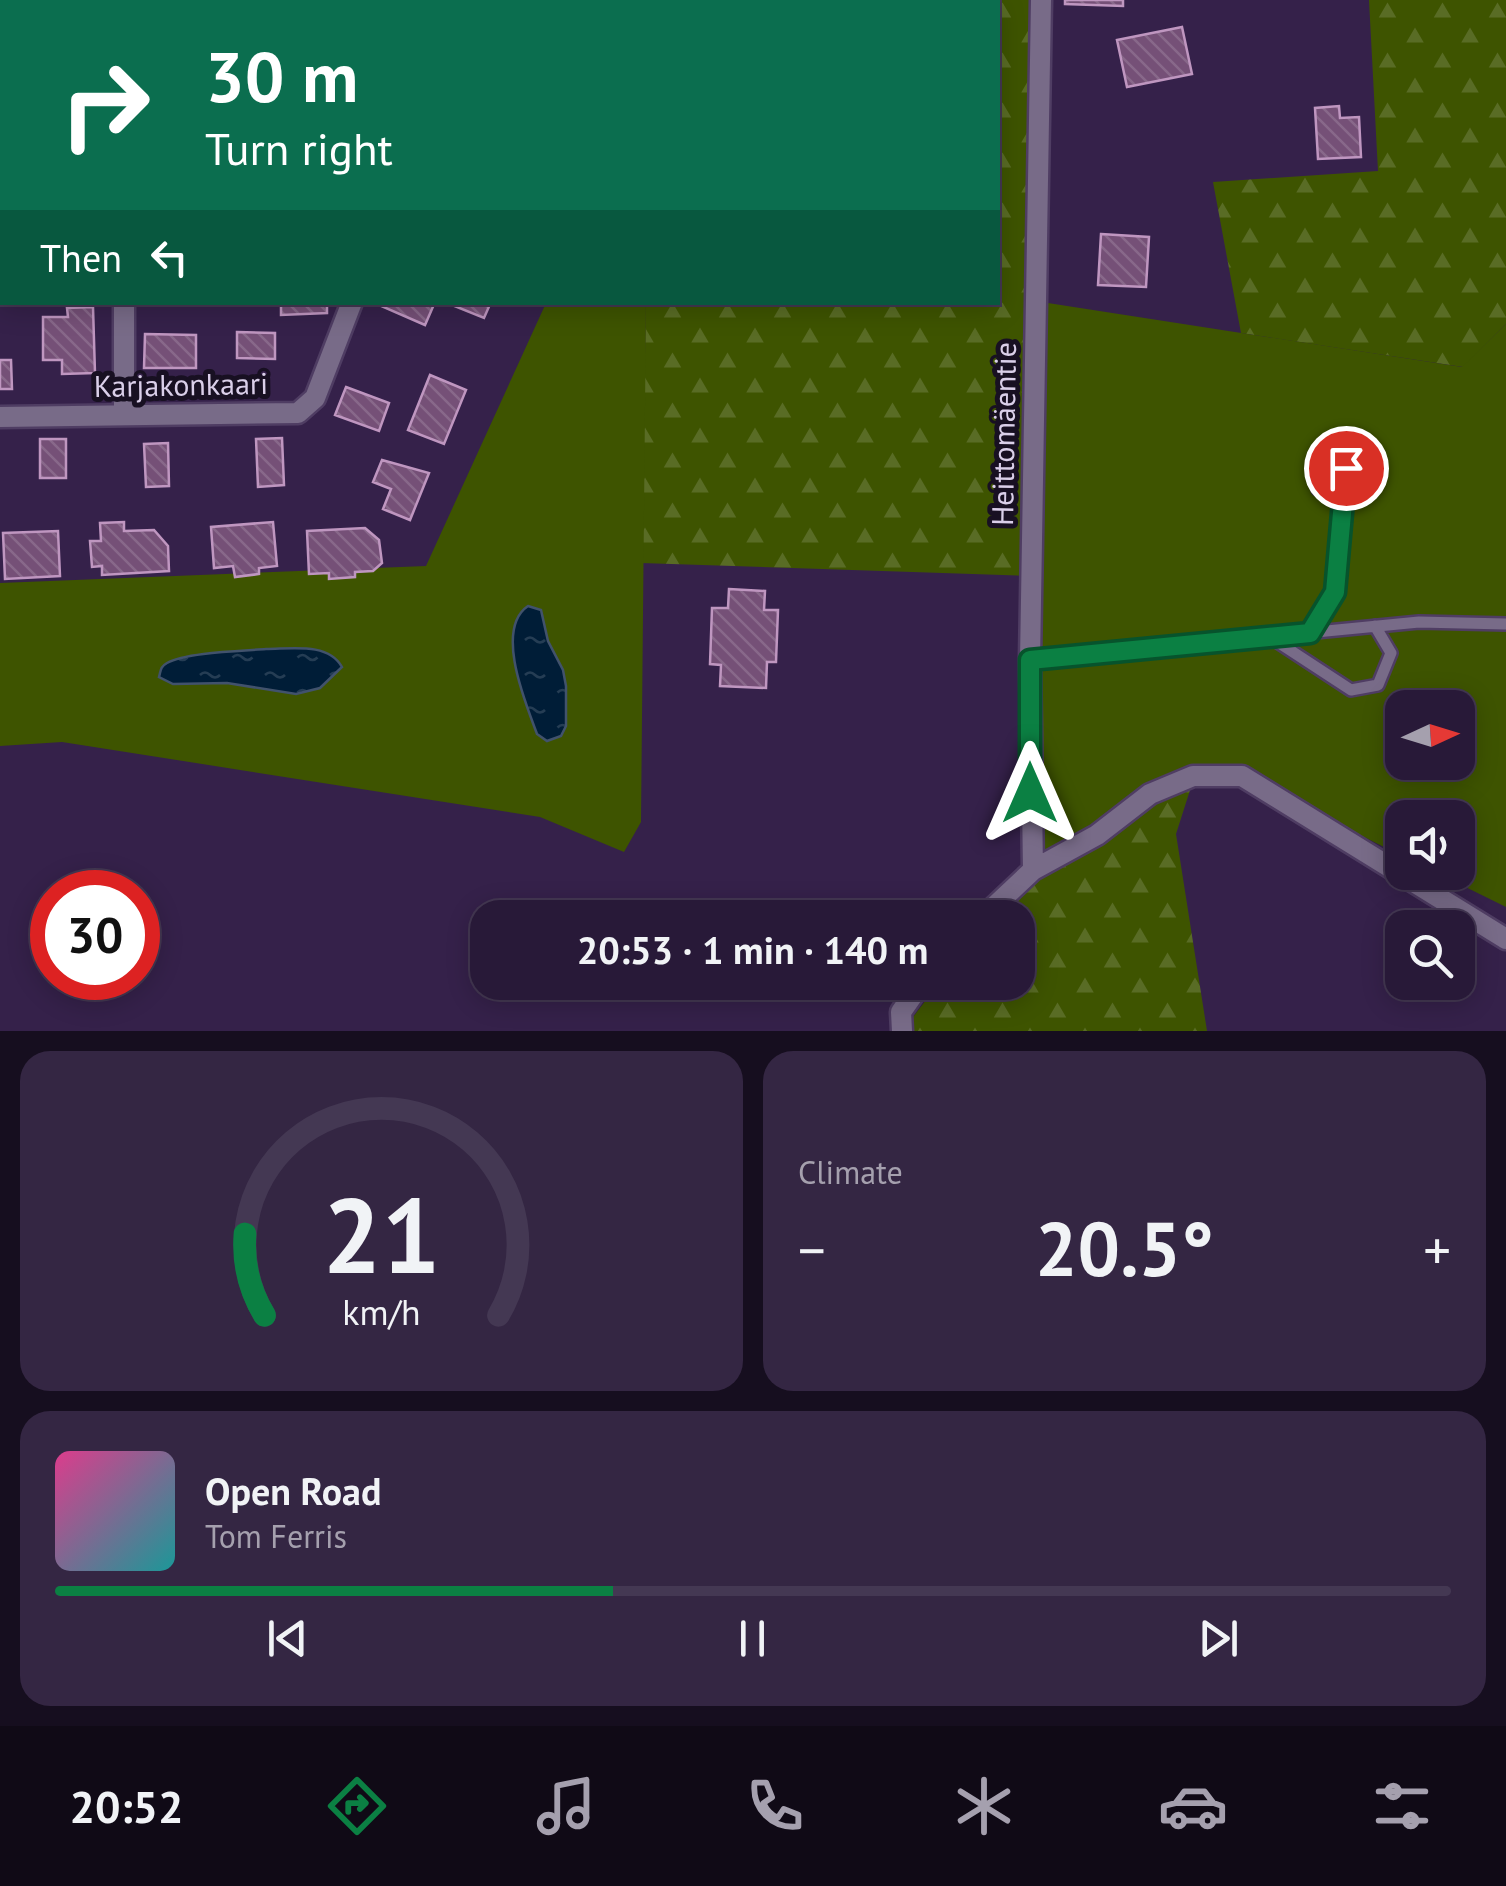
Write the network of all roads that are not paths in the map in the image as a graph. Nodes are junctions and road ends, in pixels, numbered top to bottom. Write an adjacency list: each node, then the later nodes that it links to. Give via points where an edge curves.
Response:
1 (1041, 0): 11 (street, Heittomäentie)
2 (124, 305): 4 (street)
3 (351, 305): 4 (street, Karjakonkaari, via 315,398 298,413)
4 (124, 412): 5 (street, Karjakonkaari)
5 (0, 416)
6 (1344, 502): 9 (lane, via 1335,592)
7 (1506, 624): 8 (lane)
8 (1375, 626): 9 (lane); 10 (lane, via 1391,653 1385,669 1378,686 1351,690)
9 (1310, 633): 10 (lane)
10 (1270, 637): 11 (lane)
11 (1030, 660): 12 (street, Heittomäentie)
12 (1033, 870): 13 (street); 14 (street, via 1097,836 1150,794 1193,776 1242,776)
13 (1001, 900)
14 (1506, 939)
15 (910, 1000): 16 (street)
16 (902, 1031)

